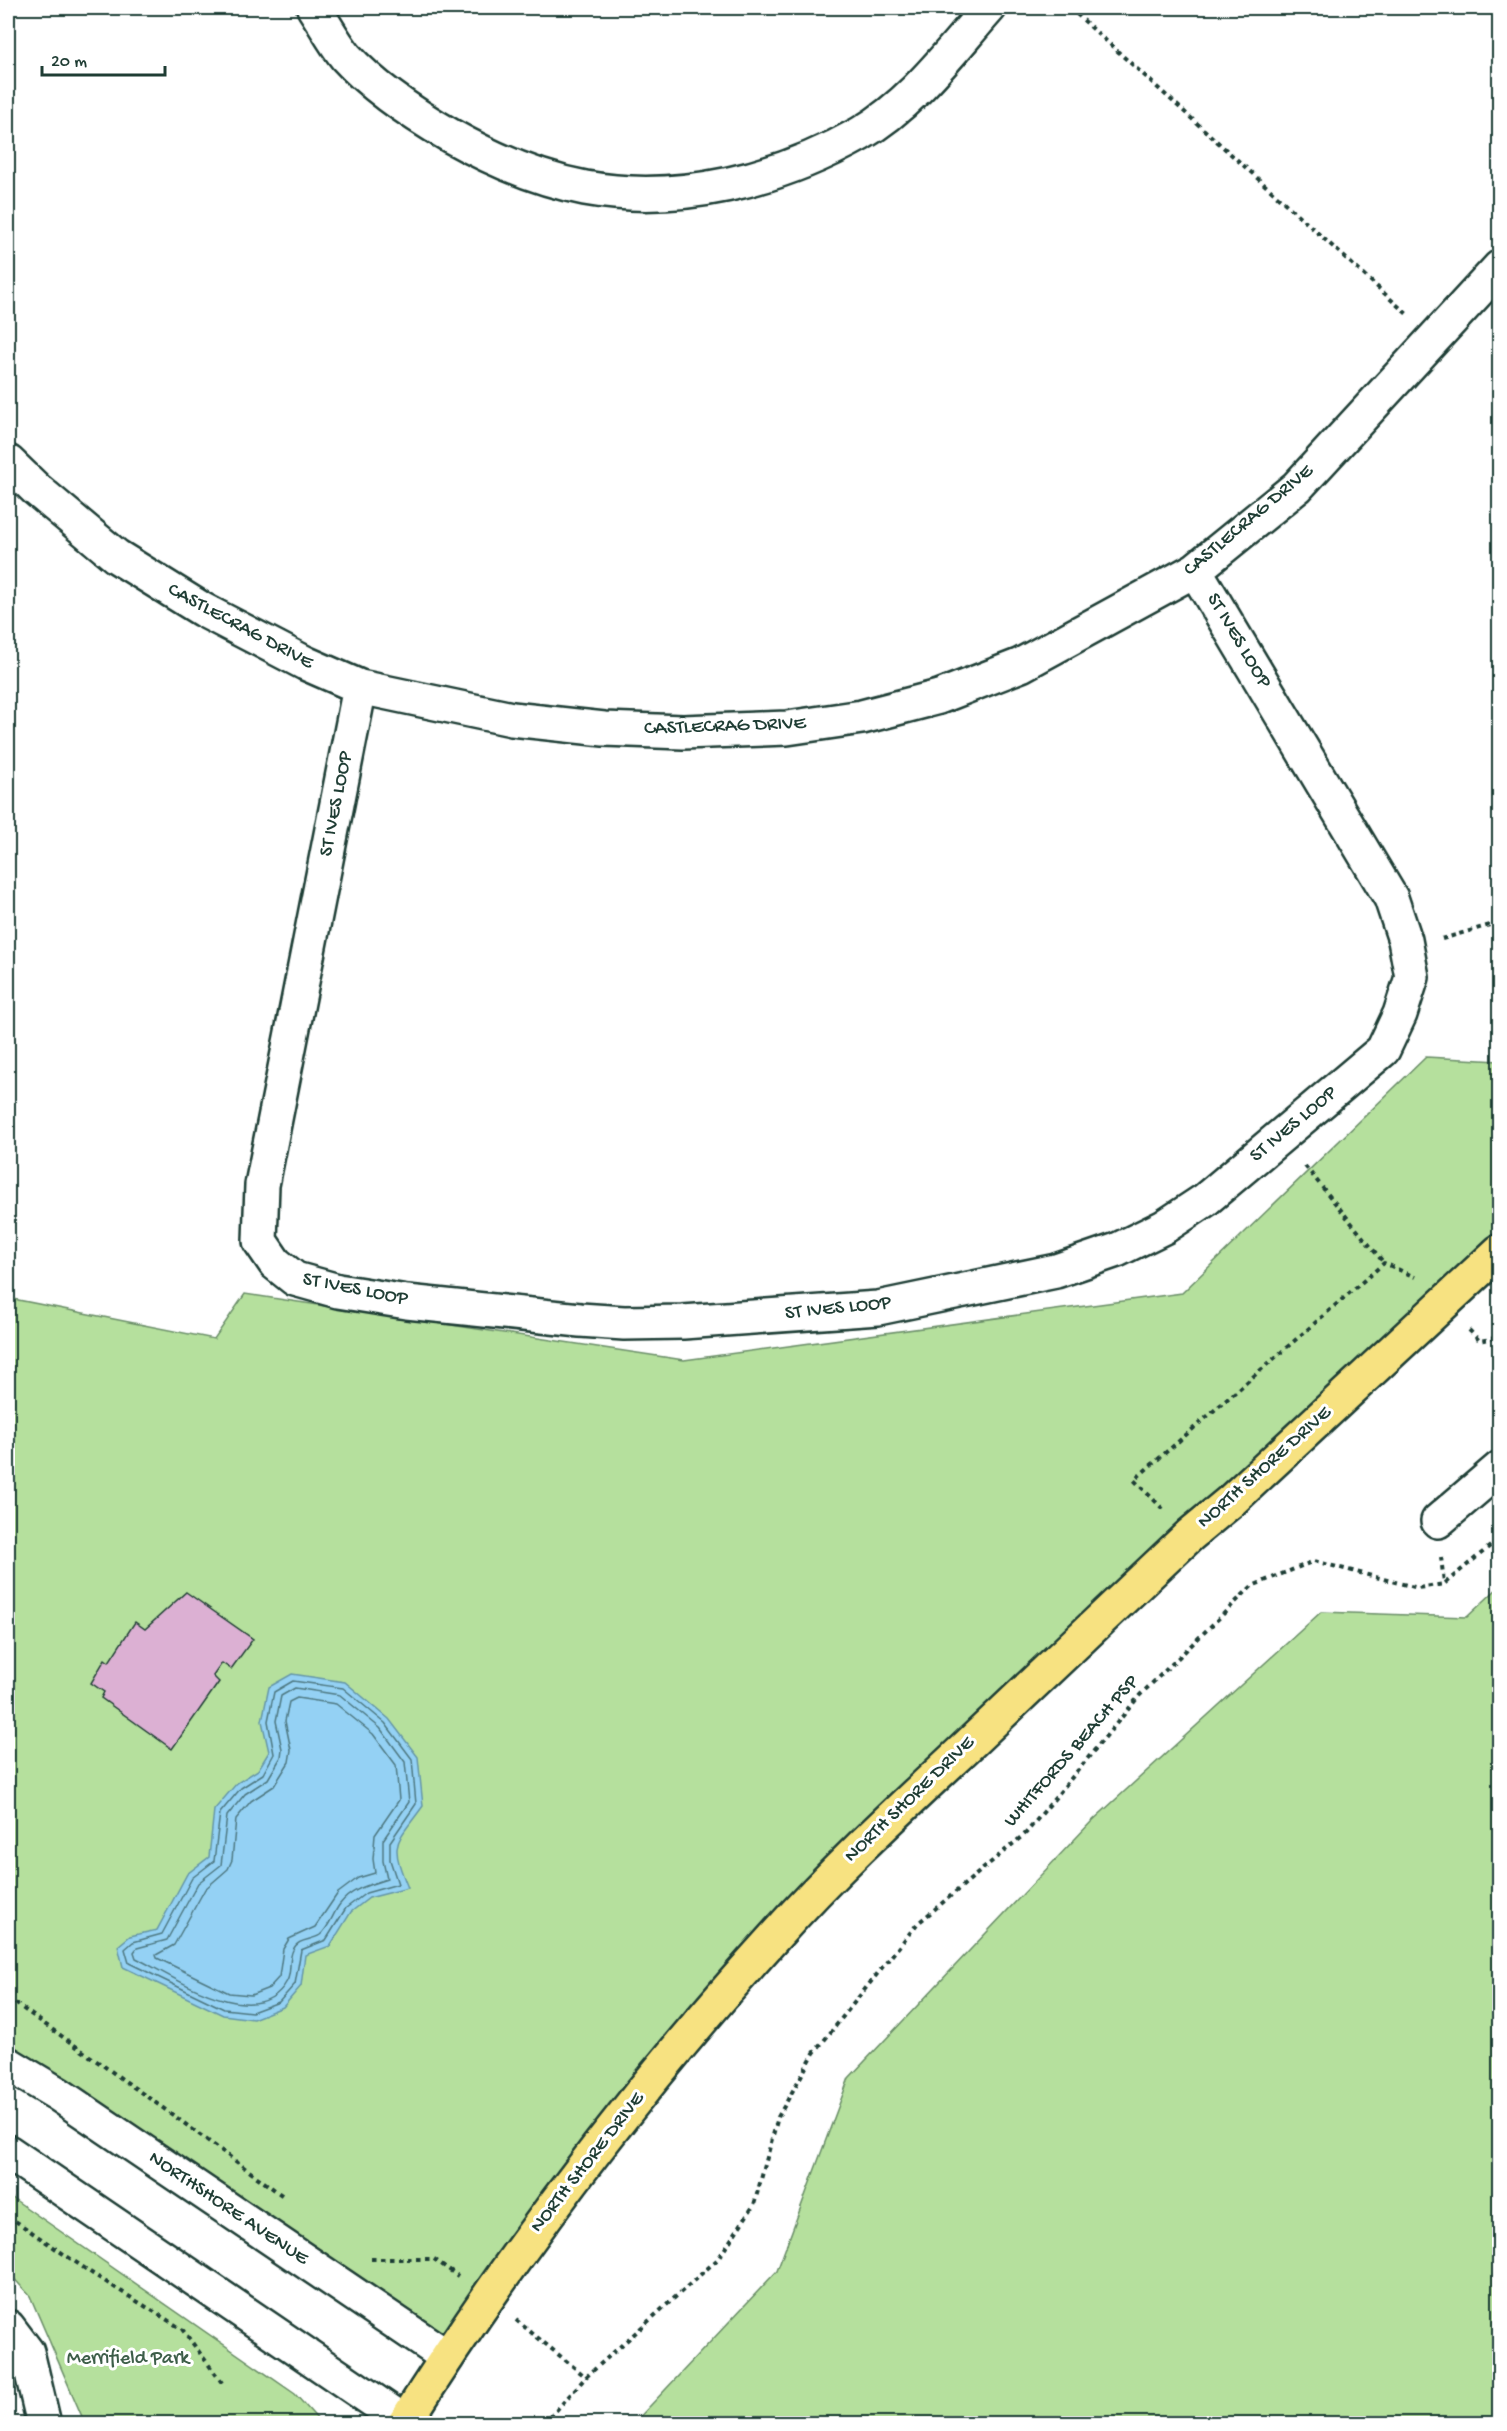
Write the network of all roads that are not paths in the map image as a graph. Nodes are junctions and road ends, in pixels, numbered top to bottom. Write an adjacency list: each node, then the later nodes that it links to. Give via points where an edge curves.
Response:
1 (314, 8): 2 (street, via 346,56 384,93 478,151 585,188 644,194 763,177 861,133 910,98)
2 (989, 8)
3 (1500, 267): 5 (street, CASTLECRAG DRIVE, via 1297,487)
4 (8, 462): 6 (street, CASTLECRAG DRIVE, via 116,556 203,610)
5 (1196, 570): 6 (street, CASTLECRAG DRIVE, via 1021,664 939,697 862,717 787,728 683,732 604,729 512,719); 6 (street, ST IVES LOOP, via 1391,898 1412,977 1400,1014 1383,1050 1205,1200 1164,1227 1117,1250 1056,1271 878,1308 624,1323 407,1302 338,1291 296,1279 275,1263 260,1241 262,1185)
6 (360, 687)
7 (1500, 1251): 13 (main road, NORTH SHORE DRIVE, via 1190,1535 851,1856 664,2064 578,2171)
8 (1500, 1468): 9 (street)
9 (1438, 1521)
10 (8, 2064): 13 (street, NORTHSHORE AVENUE)
11 (8, 2152): 14 (street)
12 (8, 2326): 15 (street, via 27,2352)
13 (447, 2357): 14 (main road, NORTH SHORE DRIVE)
14 (405, 2423)
15 (44, 2424)

